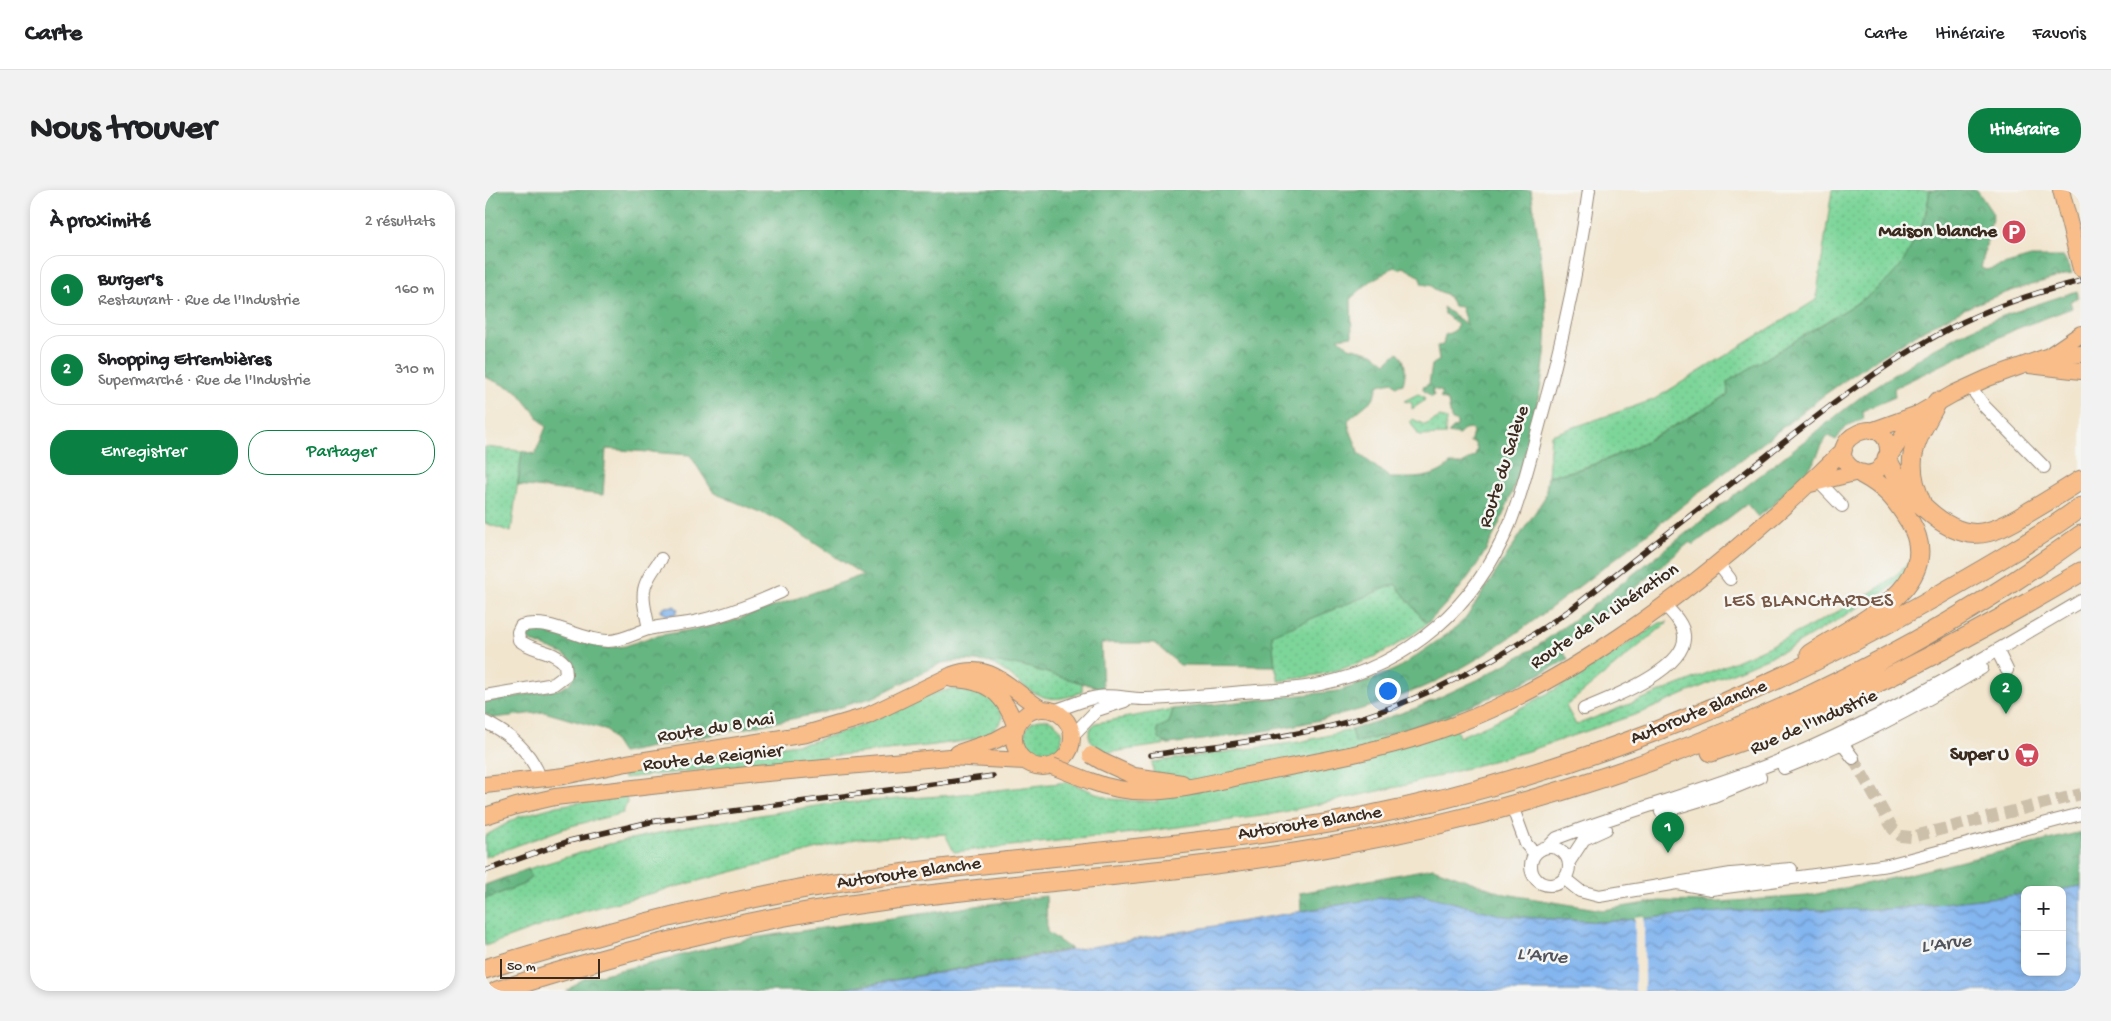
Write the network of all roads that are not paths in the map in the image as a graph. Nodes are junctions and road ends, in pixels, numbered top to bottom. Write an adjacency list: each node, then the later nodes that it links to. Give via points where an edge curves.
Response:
1 (1589, 190): 41 (street, Route du Salève, via 1566,326 1520,493 1497,549 1463,602 1412,647 1347,678 1305,687)
2 (2061, 190): 3 (main road)
3 (2077, 240): 4 (main road)
4 (2081, 269)
5 (2081, 335): 6 (main road); 8 (main road, Route de la Libération)
6 (2081, 342)
7 (2081, 354): 8 (main road, Route de la Libération)
8 (2049, 356): 9 (main road, Route de la Libération)
9 (2024, 364): 10 (main road); 11 (main road, Route de la Libération)
10 (2081, 371)
11 (1969, 386): 12 (main road, Route de la Libération); 17 (street, via 1985,407)
12 (1937, 402): 13 (main road, Route de la Libération); 24 (highway, via 1915,443 1911,461 1913,480)
13 (1918, 414): 14 (main road, Route de la Libération); 16 (main road, Route de la Libération)
14 (1871, 430): 15 (main road, Route de la Libération, via 1853,434); 16 (main road, via 1884,439)
15 (1844, 450): 18 (main road, via 1848,465); 20 (main road, Route de la Libération)
16 (1887, 457): 18 (main road, Route de la Libération, via 1879,470); 24 (highway, via 1906,493)
17 (2045, 466)
18 (1860, 473): 20 (main road, Route de la Libération); 40 (highway, via 1889,491 1917,534 1920,551 1913,577 1885,605)
19 (2081, 480): 24 (highway, via 2010,524 1982,534 1953,530)
20 (1812, 484): 22 (street); 27 (main road, Route de la Libération)
21 (2081, 494): 31 (highway)
22 (1842, 506)
23 (2081, 507): 31 (highway, Autoroute Blanche, via 1996,563)
24 (1924, 508)
25 (2081, 535): 55 (highway, Autoroute Blanche, via 1958,616 1823,688 1679,752)
26 (661, 559): 35 (street, via 648,575 643,591)
27 (1717, 562): 29 (street); 33 (main road, Route de la Libération)
28 (2081, 572): 55 (highway, via 1942,651 1818,712 1704,754)
29 (1730, 580)
30 (781, 592): 35 (street, via 699,621)
31 (1944, 592): 40 (highway, Autoroute Blanche, via 1832,654)
32 (2081, 601): 36 (street, Rue de l'Industrie)
33 (1664, 604): 42 (street, via 1682,628 1684,641 1680,653 1633,688); 53 (main road, Route de la Libération, via 1559,676 1455,725 1358,754)
34 (2081, 611): 36 (street, Rue de l'Industrie)
35 (649, 629): 39 (street, via 606,641 547,625 521,626 519,640 558,657 565,664 566,674 554,684)
36 (1999, 654): 37 (street); 47 (street, Rue de l'Industrie, via 1910,710)
37 (2007, 670)
38 (945, 679): 43 (main road, Route du 8 Mai, via 966,671 987,672 1003,680 1026,700); 45 (main road, via 977,683 993,690 1009,706); 52 (main road, Route du 8 Mai, via 867,716 806,734)
39 (485, 696)
40 (1741, 697): 64 (highway, Autoroute Blanche, via 1589,756 1419,805 1227,837 815,886 641,923)
41 (1133, 700): 43 (street, Route du Salève, via 1100,696); 46 (street, Route du Salève, via 1097,710)
42 (1584, 709)
43 (1047, 710): 45 (main road, via 1029,713); 46 (main road, via 1066,720)
44 (485, 722): 52 (street, via 518,743 531,758)
45 (1016, 729): 48 (main road, Route de Reignier); 50 (main road, via 1015,744)
46 (1072, 737): 51 (main road, via 1070,750); 53 (main road, Route de la Libération, bridge, via 1091,755 1134,776)
47 (1839, 740): 49 (street); 58 (street, Rue de l'Industrie, via 1581,829 1557,838); 60 (street, Rue de l'Industrie, via 1714,796 1597,832 1581,842)
48 (949, 757): 50 (main road, Route de Reignier); 57 (main road, Route de Reignier, via 617,789 529,802)
49 (1850, 760)
50 (1027, 762): 51 (main road, via 1038,767)
51 (1058, 762): 53 (main road, Route de la Libération, bridge, via 1103,786 1129,792 1156,793)
52 (541, 780): 54 (main road, Route du 8 Mai)
53 (1197, 784)
54 (485, 785)
55 (1519, 804): 59 (street, via 1526,844); 65 (highway, Autoroute Blanche, via 1411,831 1283,854 869,902 769,919 642,948)
56 (2081, 814): 63 (street, via 1888,865 1711,889)
57 (485, 816)
58 (1548, 847): 59 (street, Rue de l'Industrie); 60 (street, via 1561,851)
59 (1535, 854): 62 (street, via 1531,870 1537,881 1551,886)
60 (1569, 862): 62 (street, Rue de l'Industrie)
61 (1791, 869): 63 (street)
62 (1565, 879): 63 (street, via 1580,891 1599,896)
63 (1677, 883)
64 (485, 970)
65 (497, 991)

